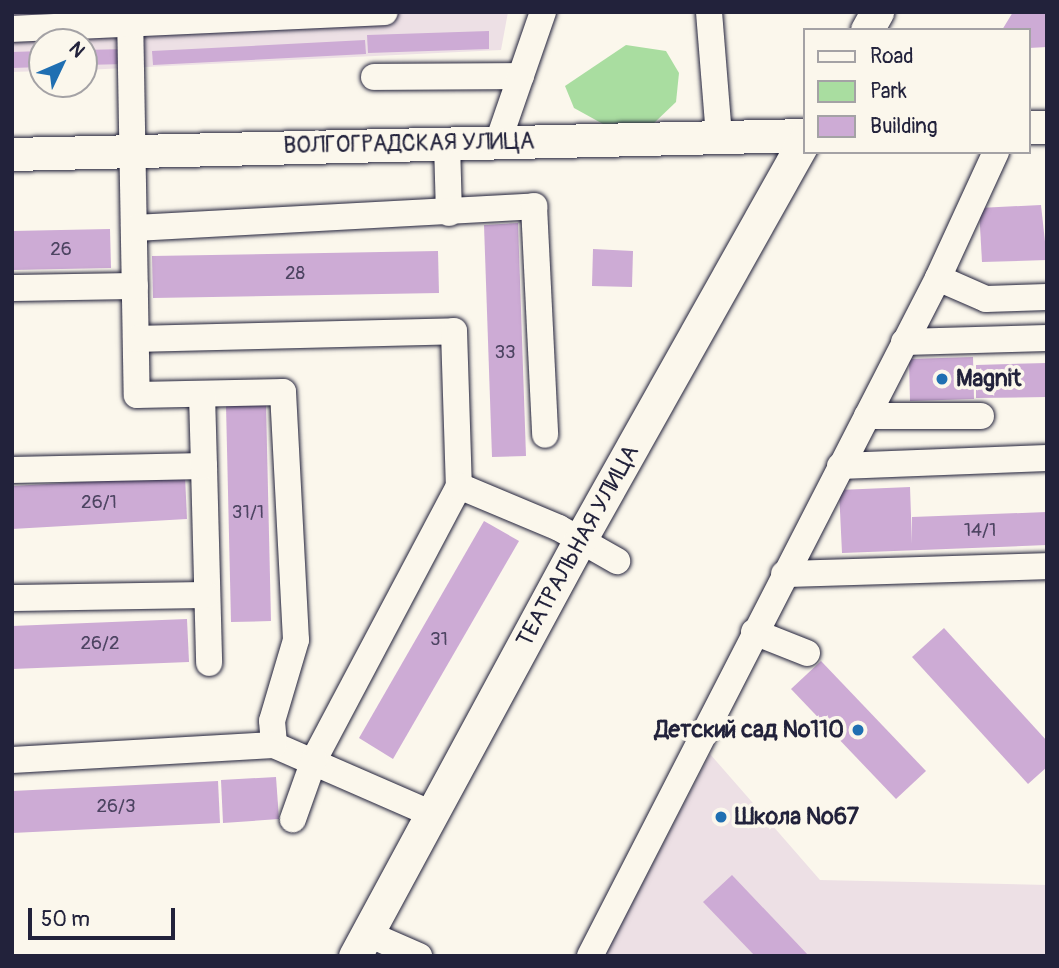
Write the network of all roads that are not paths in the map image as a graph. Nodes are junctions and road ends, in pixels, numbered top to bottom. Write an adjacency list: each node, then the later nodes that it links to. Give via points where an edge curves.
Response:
1 (383, 12): 5 (lane)
2 (543, 12): 12 (lane)
3 (709, 12): 14 (lane)
4 (877, 12): 10 (main road)
5 (326, 13): 6 (lane)
6 (264, 15): 7 (lane)
7 (200, 16): 8 (lane)
8 (129, 18): 9 (lane); 19 (lane)
9 (75, 19): 11 (lane)
10 (868, 28)
11 (12, 29)
12 (521, 76): 13 (lane); 17 (lane)
13 (374, 77)
14 (719, 137): 15 (main road, ВОЛГОГРАДСКАЯ УЛИЦА); 17 (main road, ВОЛГОГРАДСКАЯ УЛИЦА)
15 (804, 137)
16 (804, 139): 40 (main road, ТЕАТРАЛЬНАЯ УЛИЦА)
17 (498, 142): 18 (main road, ВОЛГОГРАДСКАЯ УЛИЦА)
18 (447, 143): 19 (main road, ВОЛГОГРАДСКАЯ УЛИЦА); 22 (lane)
19 (131, 151): 20 (main road, ВОЛГОГРАДСКАЯ УЛИЦА); 23 (lane)
20 (12, 154)
21 (995, 154): 24 (lane)
22 (449, 213): 23 (lane); 34 (lane, via 475,206 534,206)
23 (134, 228): 25 (lane)
24 (938, 278): 27 (lane, via 986,299); 30 (lane)
25 (135, 286): 26 (lane); 29 (lane)
26 (12, 288)
27 (1047, 297)
28 (1047, 338): 30 (lane)
29 (136, 339): 31 (lane, via 137,395); 39 (lane, via 454,331)
30 (904, 342): 32 (lane)
31 (202, 394): 36 (lane); 49 (lane, via 283,392 296,640 272,721)
32 (867, 416): 33 (lane); 37 (lane)
33 (981, 416)
34 (544, 435)
35 (1047, 458): 37 (lane)
36 (204, 466): 38 (lane); 44 (lane)
37 (840, 466): 43 (lane)
38 (12, 470)
39 (459, 486): 40 (lane); 51 (lane)
40 (580, 540): 41 (lane); 52 (main road, ТЕАТРАЛЬНАЯ УЛИЦА)
41 (617, 561)
42 (1047, 566): 43 (lane)
43 (784, 573): 46 (lane)
44 (207, 595): 45 (lane); 48 (lane)
45 (12, 598)
46 (754, 632): 47 (lane); 56 (lane)
47 (807, 653)
48 (209, 663)
49 (274, 745): 50 (lane); 51 (lane)
50 (12, 760)
51 (314, 760): 52 (lane); 53 (lane)
52 (430, 813): 54 (main road, ТЕАТРАЛЬНАЯ УЛИЦА)
53 (293, 819)
54 (360, 944): 55 (lane)
55 (419, 956)
56 (590, 956)

